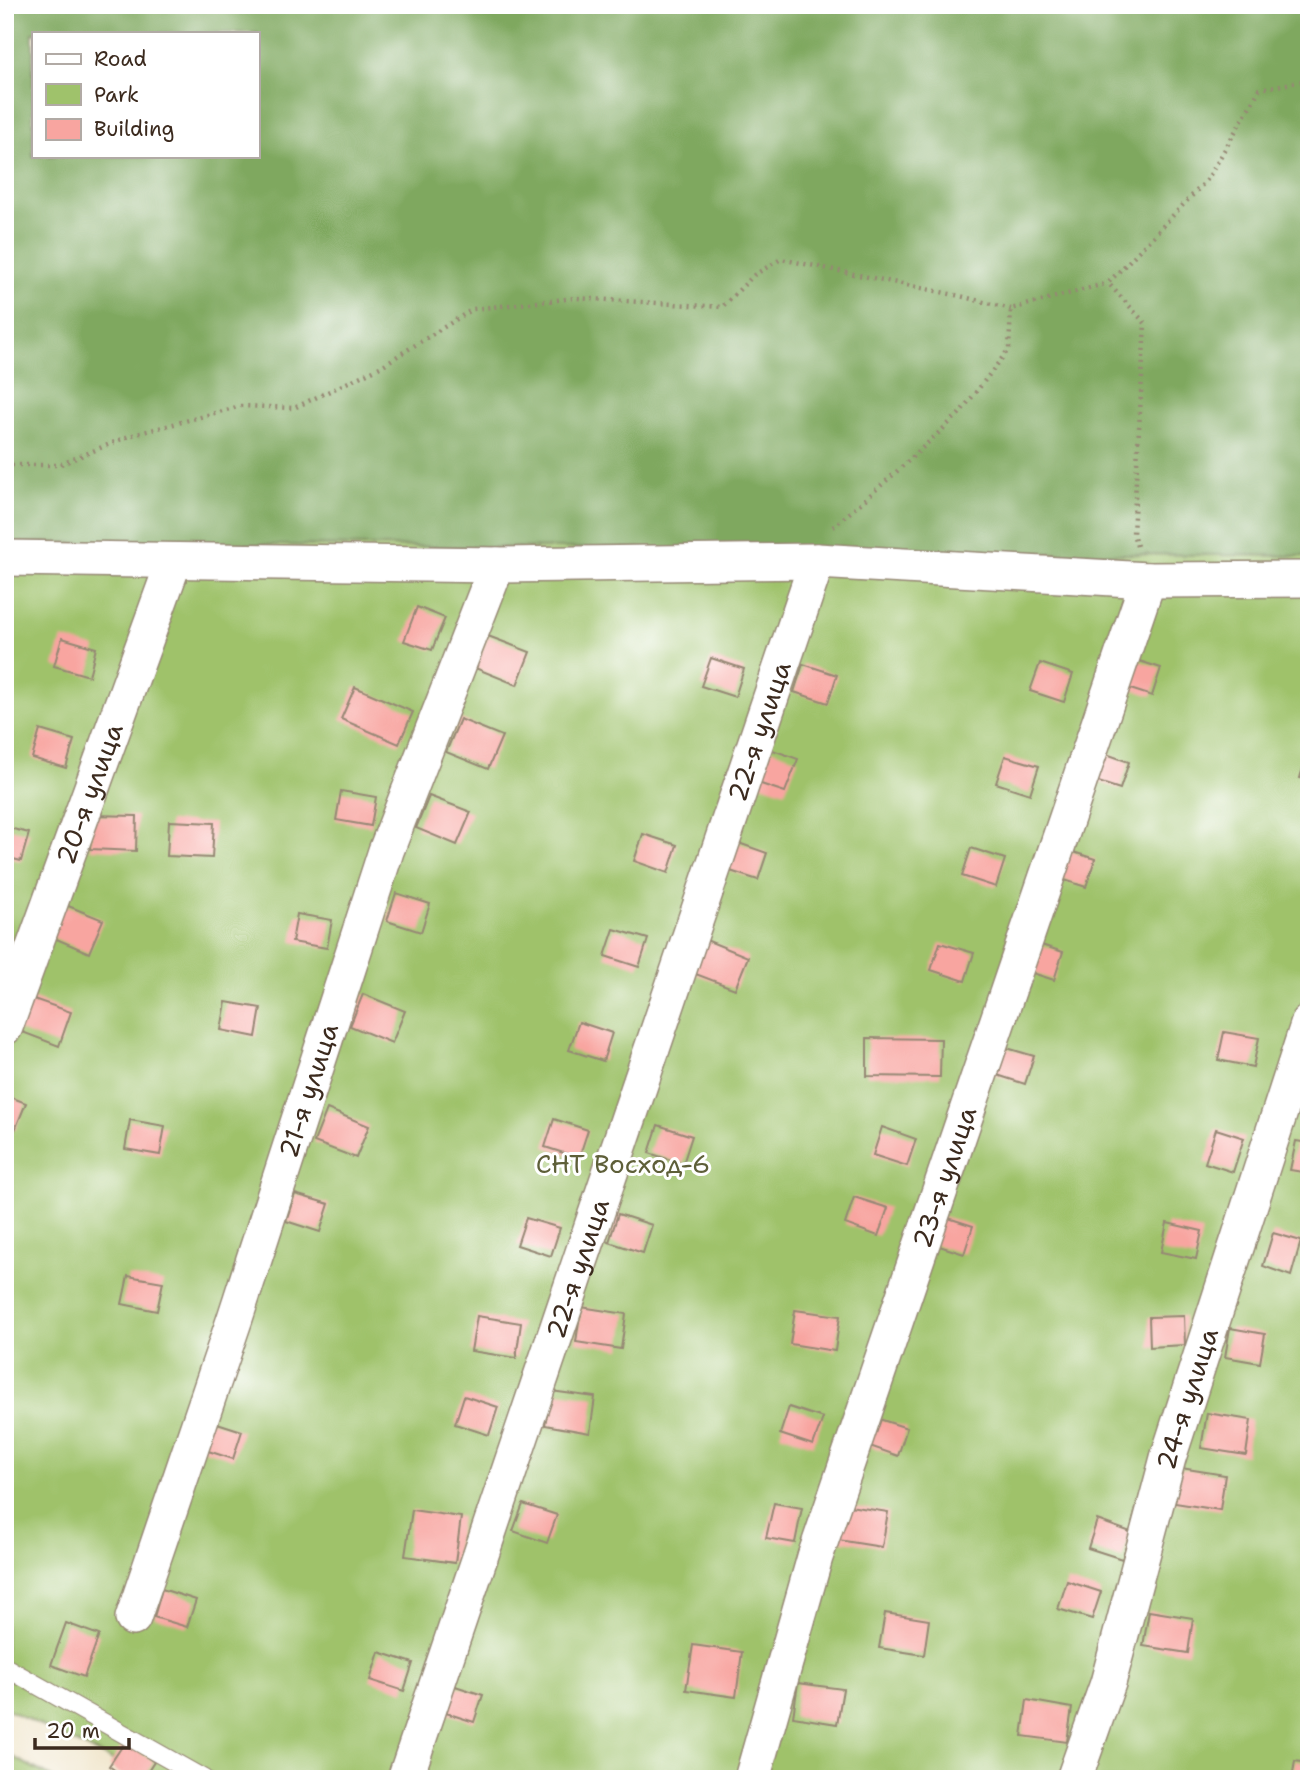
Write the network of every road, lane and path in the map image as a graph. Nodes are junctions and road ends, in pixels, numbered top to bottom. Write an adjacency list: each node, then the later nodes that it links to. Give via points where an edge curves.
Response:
1 (1309, 80): 2 (path, via 1260,89 1206,180)
2 (1108, 283): 3 (path); 10 (path, via 1145,323 1133,534)
3 (1011, 309): 4 (path, via 780,259 754,275 722,307 576,298 473,309 380,367 294,408 241,406 129,436 59,465); 7 (path, via 1009,348 959,414 826,534)
4 (5, 466)
5 (5, 558): 6 (street)
6 (174, 561): 8 (street); 12 (street, 20-я улица)
7 (817, 561): 8 (street); 10 (street); 16 (street, 22-я улица)
8 (497, 565): 13 (street, 21-я улица, via 386,851)
9 (1309, 579): 10 (street)
10 (1148, 580): 17 (street, 23-я улица, via 815,1556)
11 (1309, 1022): 18 (street, 24-я улица, via 1168,1458 1108,1683)
12 (5, 1027)
13 (133, 1618)
14 (5, 1667): 15 (lane)
15 (204, 1779)
16 (405, 1779)
17 (752, 1779)
18 (1074, 1779)

